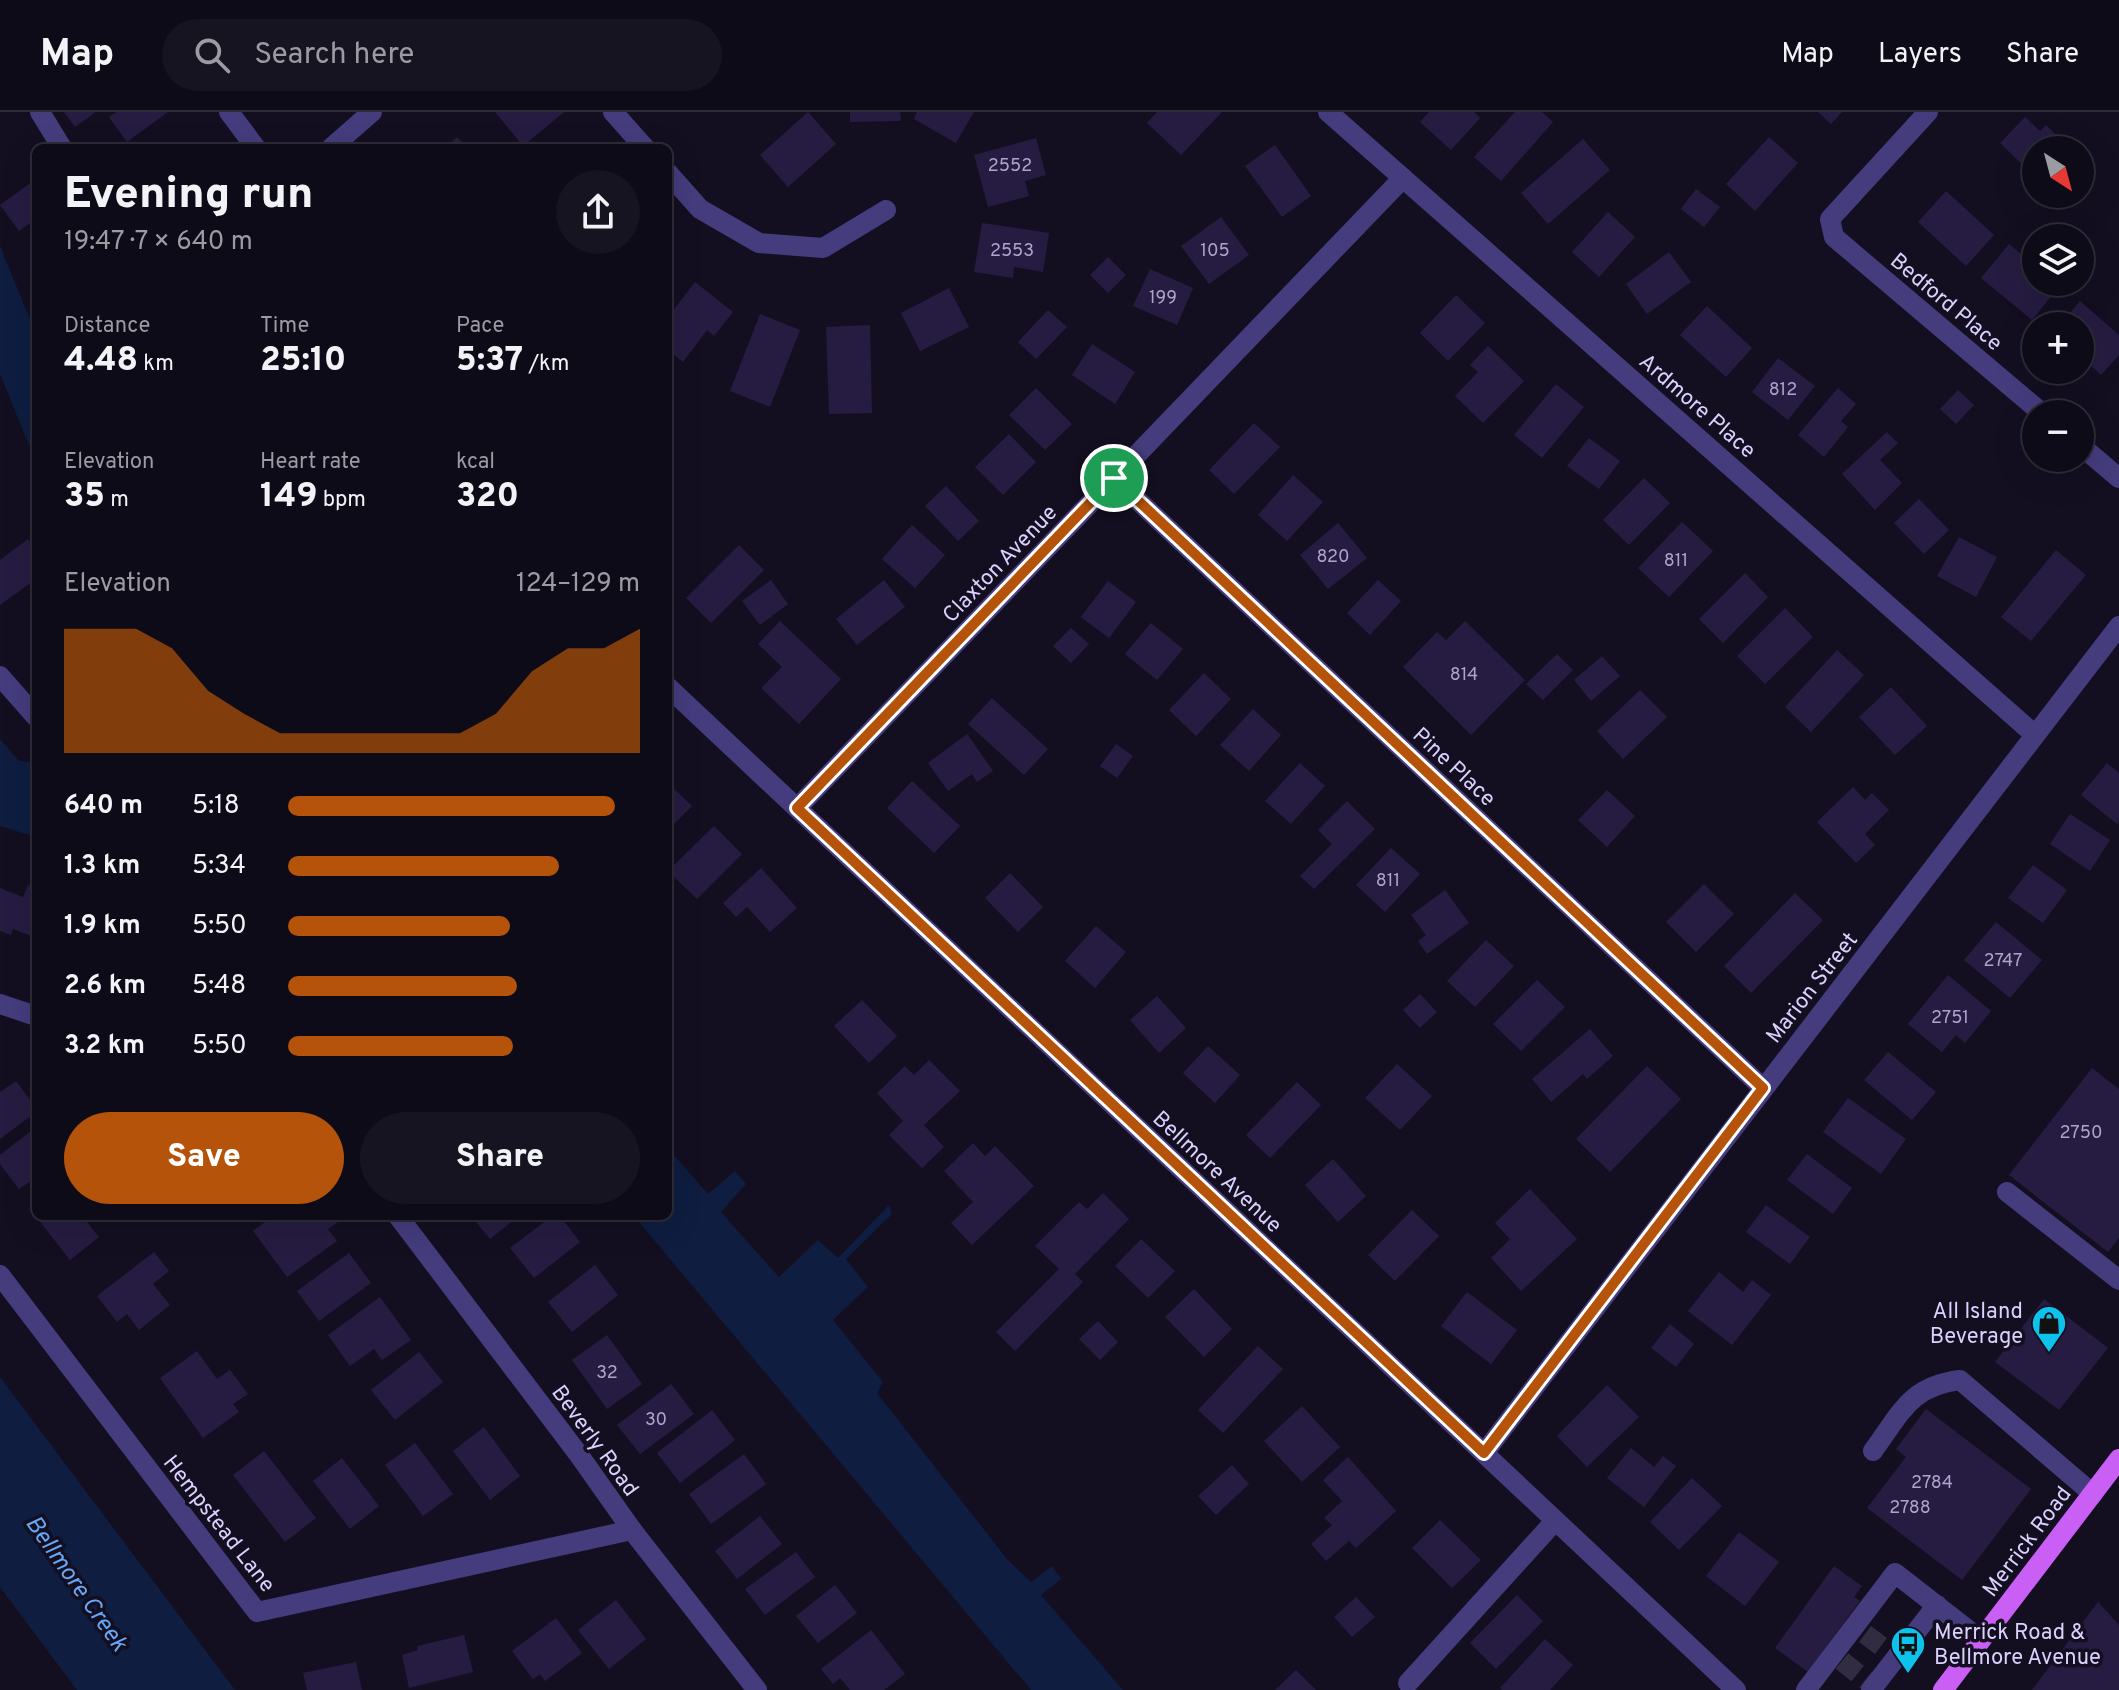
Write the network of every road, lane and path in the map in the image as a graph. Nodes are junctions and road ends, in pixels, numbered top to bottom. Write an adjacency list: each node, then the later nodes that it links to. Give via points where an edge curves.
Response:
1 (40, 112): 7 (street)
2 (229, 112): 8 (street)
3 (372, 112): 9 (street)
4 (613, 112): 10 (street)
5 (1328, 112): 12 (street, Ardmore Place)
6 (1928, 112): 14 (street, Bedford Place, via 1830,219 1834,237)
7 (60, 144)
8 (253, 144)
9 (336, 144)
10 (641, 144)
11 (672, 178): 13 (street, via 700,209 759,243 823,248)
12 (1403, 178): 16 (street, Claxton Avenue); 22 (street, Ardmore Place)
13 (886, 210)
14 (2026, 400)
15 (2094, 457): 17 (street)
16 (1114, 478): 23 (street, Claxton Avenue); 26 (street, Pine Place)
17 (2119, 478)
18 (2119, 626): 22 (street, Marion Street)
19 (0, 676): 21 (street)
20 (672, 691): 23 (street, Bellmore Avenue)
21 (32, 712)
22 (2035, 735): 26 (street, Marion Street)
23 (797, 808): 32 (street, Bellmore Avenue)
24 (0, 1004): 25 (street)
25 (32, 1015)
26 (1763, 1088): 32 (street, Marion Street)
27 (2007, 1192): 30 (street)
28 (401, 1220): 36 (street, Beverly Road)
29 (0, 1275): 36 (street, Hempstead Lane, via 257,1612)
30 (2119, 1280)
31 (1873, 1451): 34 (street, via 1910,1400 1936,1383 1960,1380)
32 (1484, 1453): 35 (street, Bellmore Avenue)
33 (2119, 1459): 34 (main road, Merrick Road)
34 (2093, 1494): 38 (main road, Merrick Road)
35 (1555, 1521): 39 (street); 42 (street, Bellmore Avenue)
36 (632, 1530): 41 (street, Beverly Road)
37 (1937, 1605): 38 (street); 40 (street); 43 (street, via 1895,1573 1860,1630)
38 (1981, 1640): 44 (main road, Merrick Road)
39 (1408, 1683)
40 (1871, 1686)
41 (757, 1690)
42 (1736, 1690)
43 (1806, 1690)
44 (1943, 1690)

